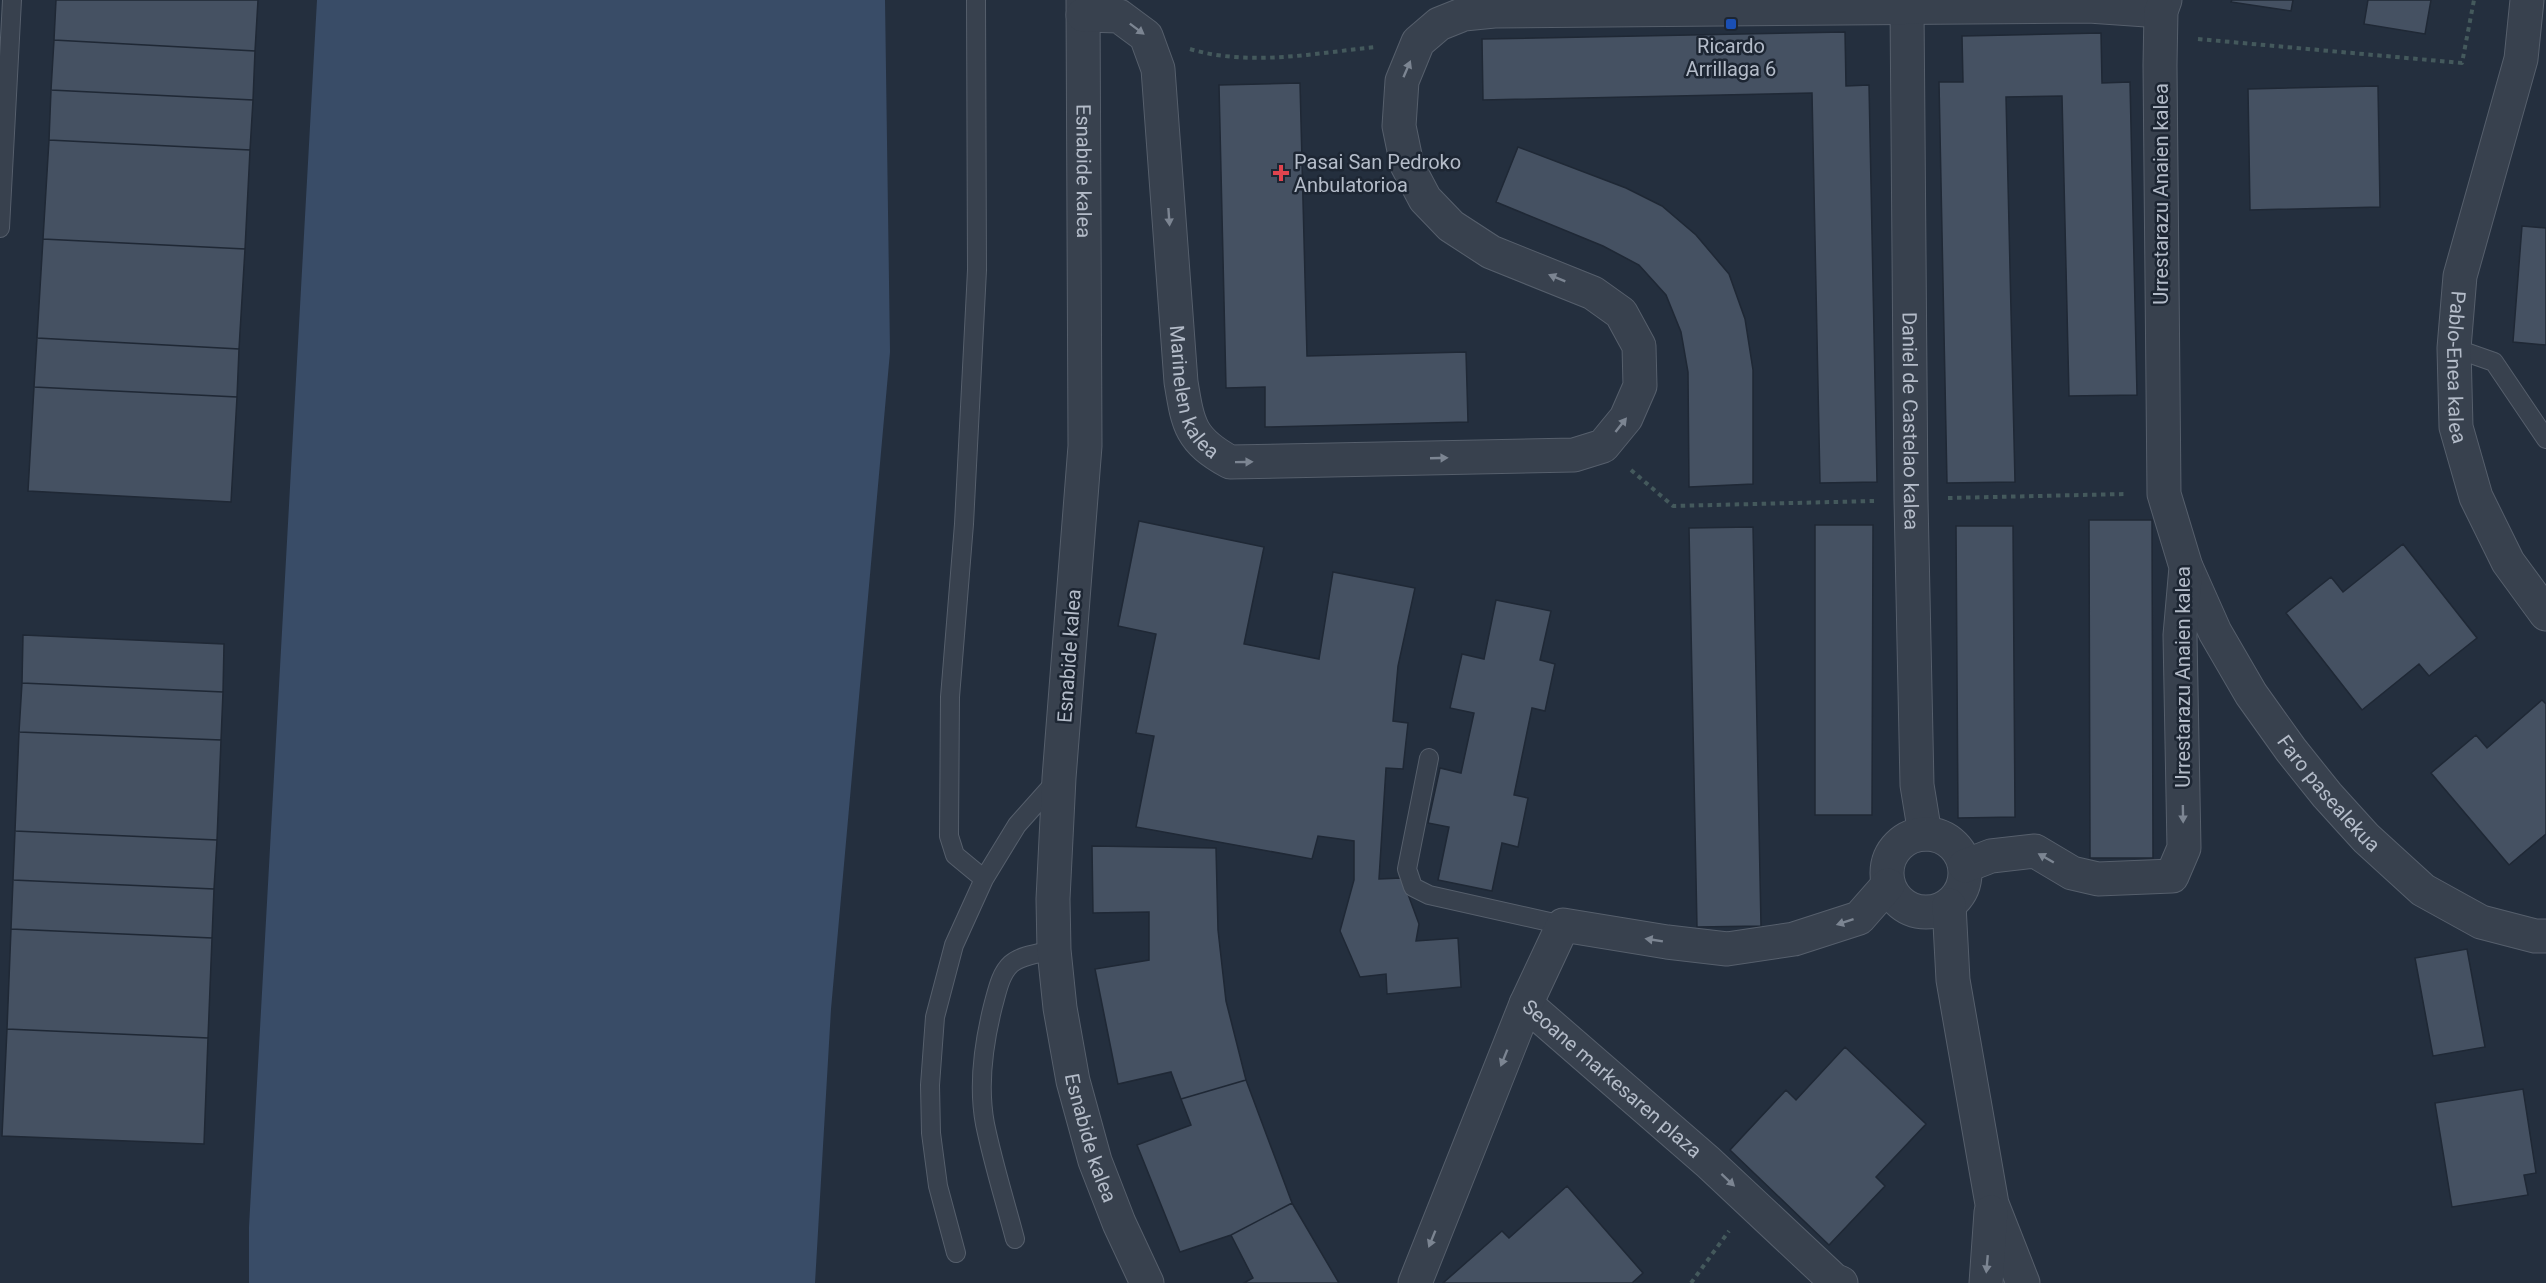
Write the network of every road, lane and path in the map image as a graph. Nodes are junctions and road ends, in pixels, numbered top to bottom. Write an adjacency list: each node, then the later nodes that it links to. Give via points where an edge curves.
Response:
1 (12, 0): 13 (lane)
2 (976, 0): 26 (lane, via 976,270 966,501 950,698 949,836 955,855)
3 (2474, 0): 11 (path, via 2462,63)
4 (2527, 0): 14 (street, Pablo-Enea kalea, via 2521,59 2460,276)
5 (2089, 3): 7 (street); 9 (street)
6 (1703, 5): 9 (street); 16 (street, one-way to 6, via 1626,418 1640,386 1639,345 1621,313 1593,293 1491,252 1451,226 1425,199 1407,165 1399,126 1402,81 1418,42 1439,24 1464,14)
7 (2163, 5): 17 (street, Urrestarazu Anaien kalea)
8 (1083, 7): 10 (street, one-way to 10, via 1119,16); 23 (street, Esnabide kalea, via 1085,446)
9 (1907, 7): 24 (street, Daniel de Castelao kalea, via 1911,524 1917,785)
10 (1146, 36): 12 (path, via 1207,54 1258,59); 16 (street, Marinelen kalea, one-way to 16, via 1158,69 1181,382 1187,420 1206,449 1230,462)
11 (2193, 38)
12 (1379, 47)
13 (0, 228)
14 (2454, 348): 15 (lane, via 2494,362); 21 (street, Pablo-Enea kalea, via 2456,427 2476,497 2508,562)
15 (2546, 439)
16 (1589, 451): 19 (path, via 1673,506)
17 (2164, 494): 18 (path); 20 (street, Urrestarazu Anaien kalea)
18 (1962, 497)
19 (1866, 501)
20 (2186, 567): 25 (street, Urrestarazu Anaien kalea, one-way to 25, via 2180,635 2184,848 2172,876 2098,879 2072,873 2035,851 1991,856); 31 (street, Faro pasealekua, via 2215,632 2252,694 2291,750 2366,838 2423,890 2481,922)
21 (2546, 614)
22 (1429, 758): 30 (lane, via 1407,869 1413,887 1429,896)
23 (1059, 778): 26 (lane, via 1017,825); 32 (street, Esnabide kalea)
24 (1925, 834): 25 (street, via 1942,837 1957,849); 27 (street, via 1907,838 1894,850 1887,867)
25 (1965, 866): 28 (street, via 1963,887)
26 (984, 879): 38 (lane, via 954,945 935,1017 931,1133 938,1186)
27 (1888, 885): 29 (street, via 1898,901); 30 (street, one-way to 30, via 1859,918 1794,939 1727,949)
28 (1949, 905): 29 (street, via 1933,912); 33 (street)
29 (1915, 912): 33 (street)
30 (1563, 925): 34 (street)
31 (2546, 936)
32 (1054, 950): 37 (lane, via 1017,959 1010,965 994,1002 985,1048 985,1123); 39 (street, Esnabide kalea, via 1073,1081 1095,1161)
33 (1953, 980): 36 (street)
34 (1526, 1004): 35 (street, Seoane markesaren plaza, one-way to 35); 40 (street, Seoane markesaren plaza, one-way to 40)
35 (1750, 1201): 41 (path); 42 (street, Seoane markesaren plaza)
36 (1992, 1204): 43 (street, one-way to 43); 44 (street)
37 (1015, 1239)
38 (956, 1253)
39 (1147, 1283)
40 (1415, 1283)
41 (1691, 1283)
42 (1841, 1283)
43 (1986, 1283)
44 (2023, 1283)

